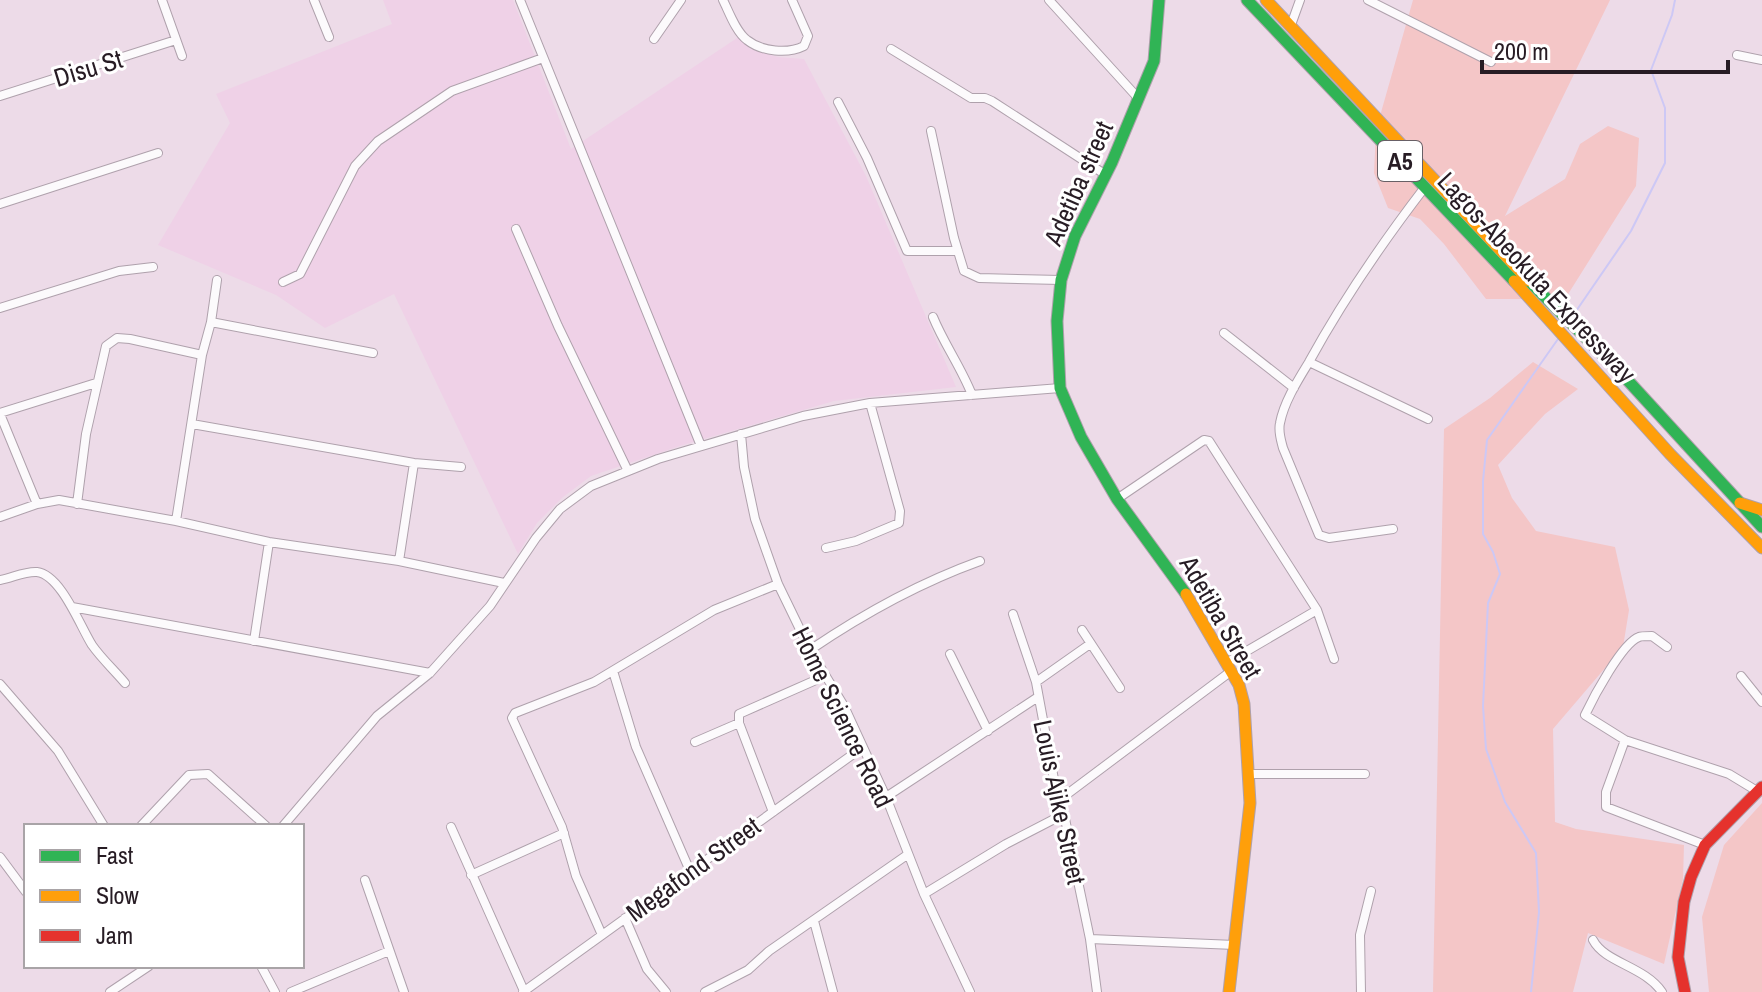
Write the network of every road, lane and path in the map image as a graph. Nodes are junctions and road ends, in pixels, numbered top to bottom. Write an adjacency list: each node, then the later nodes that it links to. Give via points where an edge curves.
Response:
1 (162, 0): 16 (street)
2 (314, 0): 14 (street)
3 (520, 0): 20 (street)
4 (681, 0): 15 (street)
5 (723, 0): 6 (street, via 744,39 779,51 804,46 808,36)
6 (792, 0)
7 (1049, 0): 24 (street)
8 (1159, 0): 24 (main road, Adetiba street, via 1154,61)
9 (1247, 0): 29 (main road, Lagos-Abeokuta Expressway / A5)
10 (1266, 0): 13 (main road, Lagos-Abeokuta Expressway / A5)
11 (1300, 0): 13 (street)
12 (1371, 1): 22 (street)
13 (1291, 25): 53 (main road, Lagos-Abeokuta Expressway / A5)
14 (329, 37)
15 (654, 39)
16 (176, 40): 19 (street); 23 (street, Disu St)
17 (891, 49): 28 (street, via 971,98 992,101)
18 (1737, 55): 21 (street)
19 (182, 56)
20 (543, 58): 36 (street, via 452,91 378,141 355,166 300,274); 54 (street)
21 (1762, 60)
22 (1491, 62)
23 (0, 96)
24 (1139, 99): 28 (main road, Adetiba street)
25 (838, 102): 32 (street, via 907,251)
26 (931, 131): 32 (street)
27 (158, 153): 30 (street)
28 (1106, 175): 35 (main road, Adetiba street, via 1075,236)
29 (1425, 187): 43 (street, via 1384,240); 55 (main road, Lagos-Abeokuta Expressway / A5)
30 (0, 204)
31 (516, 229): 58 (street)
32 (958, 251): 35 (street, via 970,276)
33 (153, 267): 37 (street, via 119,271)
34 (217, 280): 39 (street)
35 (1061, 280): 45 (main road, Adetiba street)
36 (283, 282)
37 (0, 308)
38 (933, 317): 47 (street)
39 (211, 322): 41 (street); 42 (street)
40 (1224, 333): 46 (street)
41 (373, 353)
42 (202, 355): 44 (street, via 117,338 106,346); 51 (street)
43 (1309, 362): 46 (street); 50 (street)
44 (96, 383): 49 (street); 62 (street)
45 (1060, 388): 47 (street); 59 (main road, Adetiba Street)
46 (1294, 388): 67 (street, via 1279,434 1319,535)
47 (972, 395): 48 (street)
48 (870, 403): 52 (street); 69 (street, via 899,523)
49 (0, 414): 61 (street)
50 (1428, 419)
51 (192, 424): 56 (street); 65 (street)
52 (741, 434): 54 (street); 75 (street, Home Science Road, via 755,519)
53 (1683, 442): 55 (main road); 60 (main road, Lagos-Abeokuta Expressway / A5)
54 (701, 446): 58 (street)
55 (1670, 454): 70 (main road, Lagos-Abeokuta Expressway / A5)
56 (414, 463): 57 (street); 71 (street)
57 (461, 467)
58 (627, 469): 74 (street, via 560,509)
59 (1117, 499): 77 (street, via 1209,441); 86 (main road, Adetiba Street, via 1169,568)
60 (1738, 502): 63 (main road); 66 (main road, Lagos-Abeokuta Expressway / A5)
61 (37, 504): 62 (street); 64 (street)
62 (77, 504): 65 (street)
63 (1762, 510)
64 (0, 517)
65 (176, 521): 68 (street)
66 (1762, 527)
67 (1393, 529)
68 (269, 542): 71 (street); 80 (street)
69 (826, 548)
70 (1762, 548)
71 (399, 561): 74 (street)
72 (980, 561): 83 (street, via 900,595)
73 (0, 580): 76 (street, via 40,572)
74 (504, 583): 88 (street)
75 (778, 584): 83 (street, Home Science Road); 87 (street, via 714,610)
76 (72, 607): 80 (street); 92 (street, via 92,645)
77 (1317, 610): 85 (street); 86 (street)
78 (1013, 614): 91 (street, Louis Ajike Street)
79 (1082, 630): 81 (street)
80 (254, 641): 88 (street)
81 (1090, 644): 91 (street); 94 (street)
82 (1667, 647): 99 (street, via 1652,636 1633,642 1585,715)
83 (810, 650): 89 (street, Home Science Road)
84 (950, 654): 98 (street)
85 (1334, 659)
86 (1229, 667): 102 (main road, Adetiba Street, via 1244,704); 106 (street)
87 (613, 671): 114 (street, via 512,718); 118 (street, via 636,747)
88 (430, 673): 112 (street, via 377,716)
89 (825, 676): 97 (street, via 745,710); 101 (street, Home Science Road)
90 (1741, 676): 96 (street)
91 (1036, 682): 95 (street, Louis Ajike Street)
92 (125, 683)
93 (0, 684): 109 (street, via 58,751)
94 (1120, 688)
95 (1038, 697): 98 (street); 106 (street, Louis Ajike Street)
96 (1762, 702)
97 (739, 723): 100 (street); 107 (street)
98 (988, 731): 105 (street)
99 (1625, 740): 104 (street); 115 (street, via 1606,792 1606,807)
100 (695, 742)
101 (863, 747): 105 (street, Home Science Road); 107 (street, Megafond Street)
102 (1250, 774): 103 (street); 129 (main road, Adetiba Street)
103 (1365, 774)
104 (1760, 789): 115 (main road)
105 (886, 797): 116 (street, Home Science Road)
106 (1058, 801): 108 (street, Louis Ajike Street)
107 (773, 812): 118 (street, Megafond Street)
108 (1064, 814): 123 (street); 127 (street, Louis Ajike Street)
109 (103, 824)
110 (143, 824): 111 (street, via 189,775 200,773 208,774)
111 (264, 824)
112 (285, 824)
113 (451, 827): 119 (street)
114 (564, 833): 119 (street); 126 (street)
115 (1705, 845): 148 (main road, via 1684,902 1678,957)
116 (907, 855): 123 (street, Home Science Road); 125 (street)
117 (0, 857): 121 (street)
118 (690, 871): 124 (street, Megafond Street)
119 (471, 875): 138 (street)
120 (365, 880): 130 (street)
121 (24, 889)
122 (1371, 891): 146 (street, via 1360,935)
123 (924, 894): 143 (street, Home Science Road)
124 (625, 918): 126 (street, Megafond Street); 140 (street, via 647,969)
125 (814, 921): 141 (street, via 741,975); 142 (street)
126 (602, 935): 133 (street, Megafond Street)
127 (1090, 939): 129 (street); 144 (street, Louis Ajike Street)
128 (1593, 940): 147 (street, via 1599,951 1636,969)
129 (1235, 945): 145 (main road, Adetiba Street)
130 (389, 951): 136 (street); 137 (street)
131 (146, 968): 134 (street)
132 (262, 968): 135 (street)
133 (537, 982): 138 (street, Megafond Street); 139 (street)
134 (110, 992)
135 (275, 992)
136 (291, 992)
137 (404, 992)
138 (524, 992)
139 (542, 992)
140 (666, 992)
141 (705, 992)
142 (833, 992)
143 (970, 992)
144 (1097, 992)
145 (1229, 992)
146 (1361, 992)
147 (1662, 992)
148 (1685, 992)

